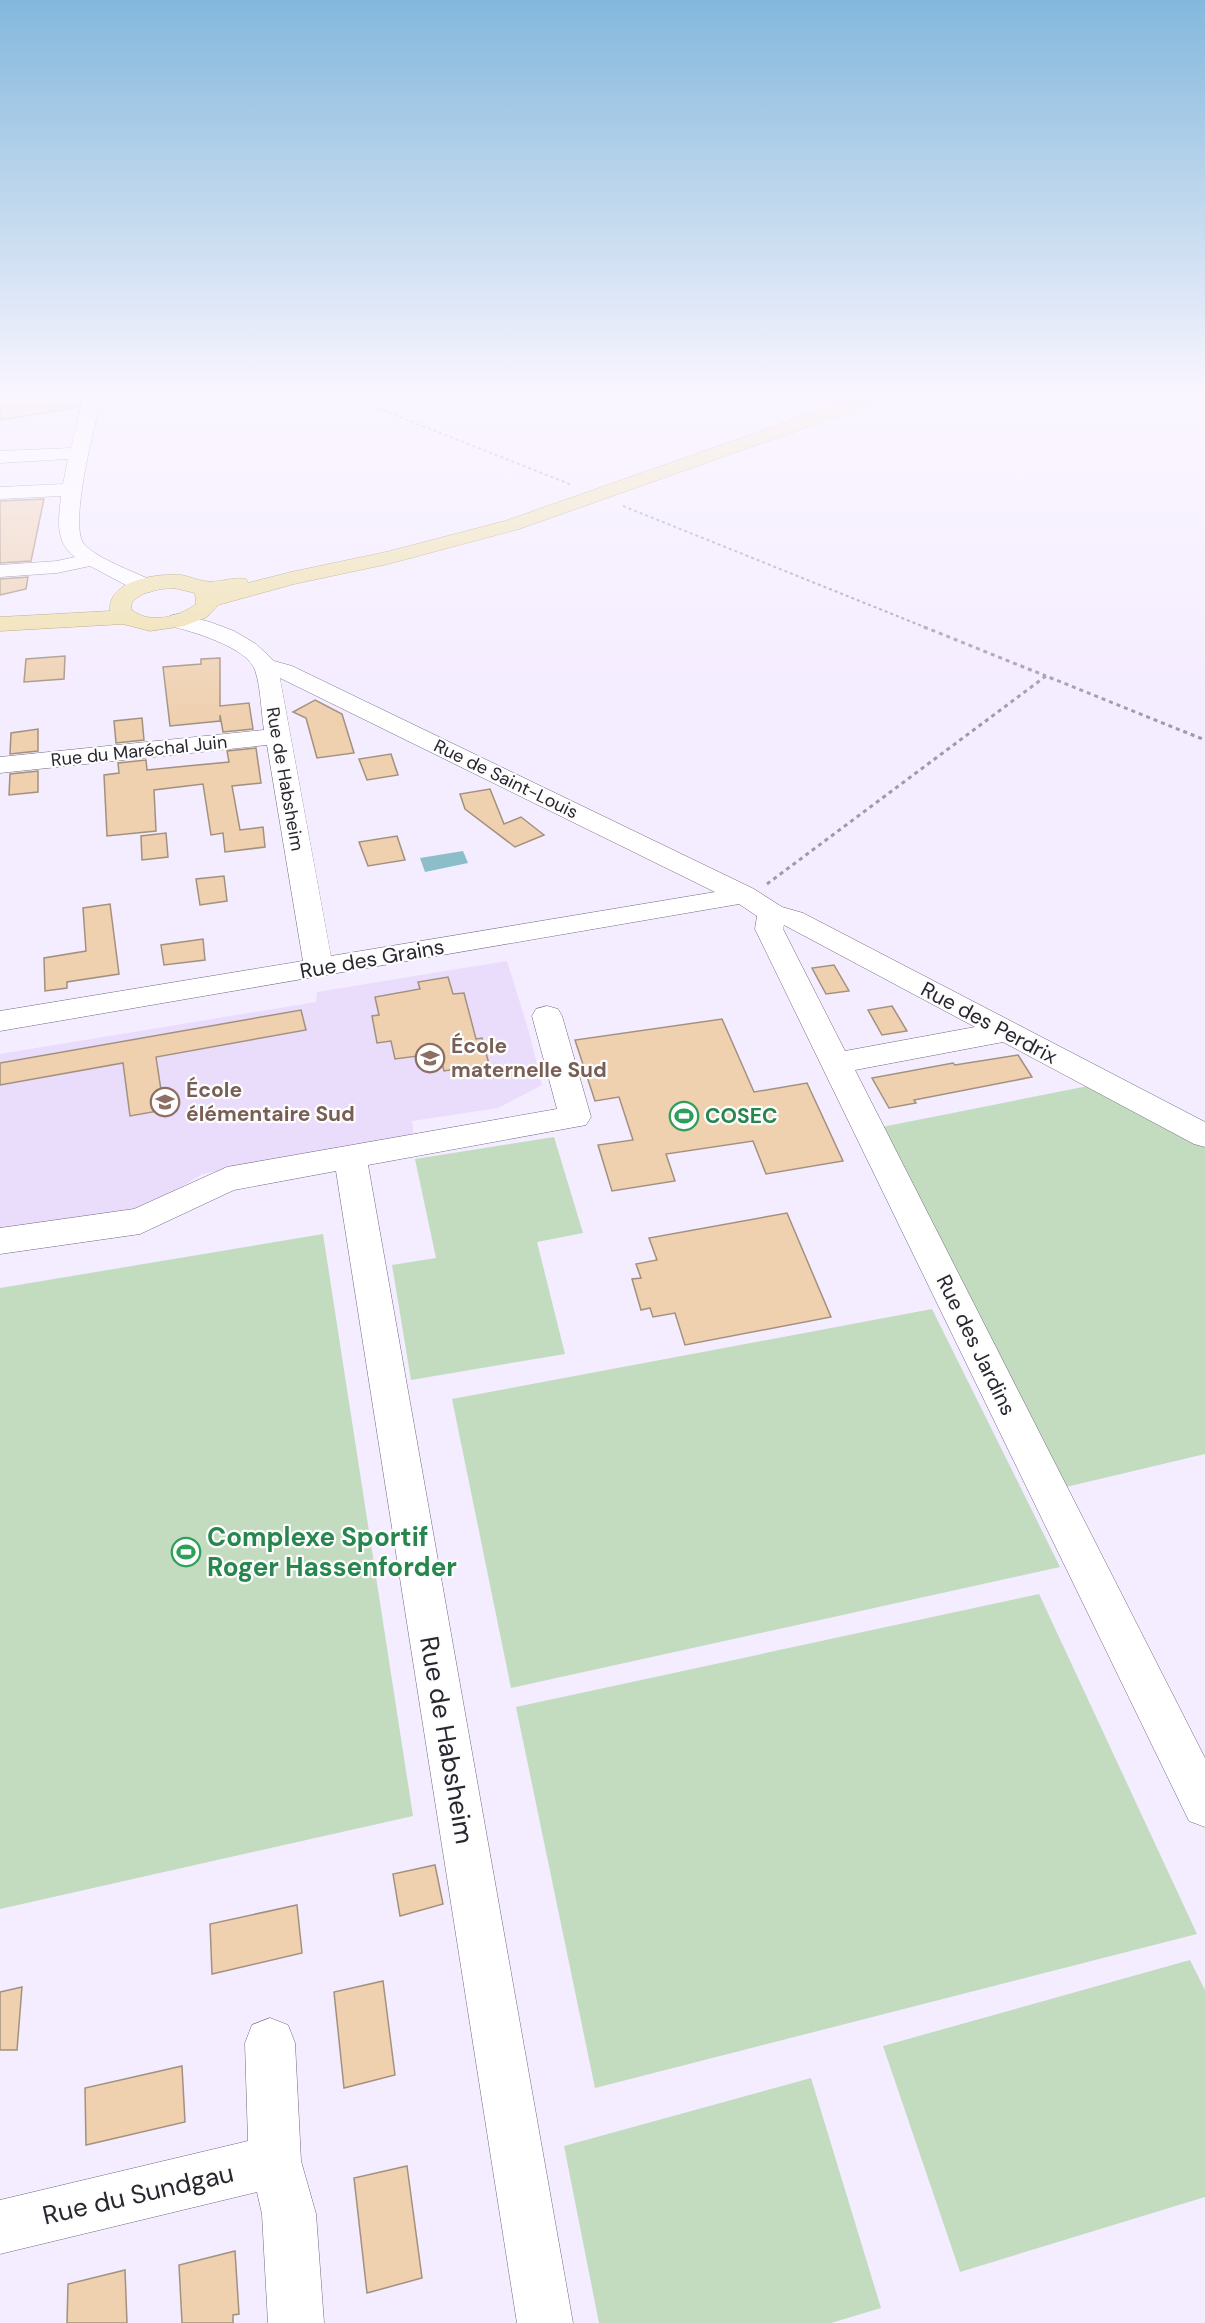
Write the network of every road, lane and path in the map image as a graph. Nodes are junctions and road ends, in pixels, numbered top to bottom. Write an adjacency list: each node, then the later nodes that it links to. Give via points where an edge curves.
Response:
1 (71, 503): 4 (street, via 67,532 73,545)
2 (560, 503): 8 (main road, via 512,525 388,558 291,578)
3 (619, 503): 12 (path)
4 (95, 559): 5 (street, via 57,567); 6 (street)
5 (0, 571)
6 (145, 586): 7 (main road, via 134,590); 8 (main road, via 170,582 194,585)
7 (124, 609): 8 (main road, via 155,624); 9 (main road); 10 (main road)
8 (197, 610): 11 (street)
9 (0, 613)
10 (0, 624)
11 (266, 666): 13 (street, Rue de Habsheim); 16 (street, Rue de Saint-Louis, via 284,671)
12 (1046, 676): 14 (path); 16 (path, via 768,884)
13 (278, 736): 15 (street, Rue du Maréchal Juin); 17 (street, Rue de Habsheim)
14 (1205, 740)
15 (0, 765)
16 (758, 904): 17 (street, Rue des Grains); 20 (street, Rue des Perdrix, via 794,919); 21 (street, Rue des Jardins)
17 (319, 968): 19 (street, Rue des Grains)
18 (548, 1016): 23 (street, via 574,1117)
19 (0, 1021)
20 (1005, 1032): 21 (street); 22 (street, Rue des Perdrix)
21 (836, 1063): 25 (street, Rue des Jardins)
22 (1205, 1136)
23 (350, 1156): 24 (street, via 227,1179 140,1221); 30 (street, Rue de Habsheim)
24 (0, 1241)
25 (1205, 1805)
26 (270, 2043): 27 (street)
27 (275, 2161): 28 (street, Rue du Sundgau); 29 (street, via 289,2214)
28 (0, 2227)
29 (296, 2323)
30 (545, 2323)

